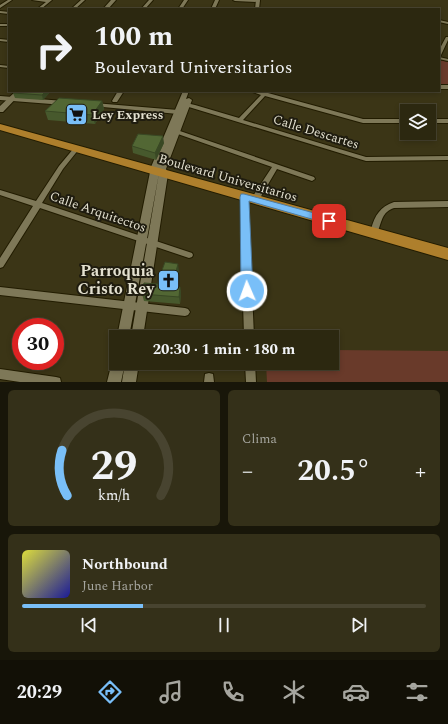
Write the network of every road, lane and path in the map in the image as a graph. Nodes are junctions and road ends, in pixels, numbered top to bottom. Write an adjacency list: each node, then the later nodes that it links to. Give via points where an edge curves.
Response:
1 (10, 0): 9 (street)
2 (34, 0): 3 (street)
3 (50, 0): 10 (street)
4 (83, 0): 11 (street)
5 (114, 0): 12 (street)
6 (151, 0): 13 (street)
7 (235, 0): 8 (street)
8 (256, 0)
9 (0, 7)
10 (40, 8)
11 (74, 8)
12 (106, 8)
13 (144, 8)
14 (447, 38): 15 (street)
15 (440, 55)
16 (19, 92): 22 (street)
17 (120, 92): 23 (street)
18 (186, 92): 25 (street)
19 (191, 92): 25 (street)
20 (265, 92): 29 (street); 30 (street, via 363,121)
21 (0, 98): 22 (street)
22 (12, 99): 24 (street); 27 (street)
23 (115, 101)
24 (67, 103)
25 (184, 104): 28 (street); 29 (street, Calle Descartes); 35 (street)
26 (91, 105): 28 (street)
27 (0, 110)
28 (178, 112): 39 (street)
29 (240, 120): 37 (street, Calle Descartes, via 366,158)
30 (400, 121)
31 (436, 121): 32 (street)
32 (448, 121)
33 (0, 124): 39 (main road, Boulevard Universitarios)
34 (0, 127): 36 (main road, Boulevard Universitarios)
35 (177, 132): 38 (street); 39 (street)
36 (76, 149): 39 (main road, Boulevard Universitarios); 45 (street)
37 (448, 158)
38 (276, 166): 40 (street); 42 (street)
39 (159, 171): 42 (main road, Boulevard Universitarios); 43 (main road, Boulevard Universitarios); 47 (street); 48 (street)
40 (312, 179)
41 (0, 192): 45 (street, Calle Arquitectos)
42 (257, 196): 46 (main road, Boulevard Universitarios)
43 (244, 197): 50 (main road, Boulevard Universitarios); 59 (street)
44 (448, 204): 46 (street, via 389,206 381,212)
45 (38, 205): 47 (street, Calle Arquitectos); 52 (street)
46 (375, 229): 49 (main road, Boulevard Universitarios)
47 (142, 240): 48 (street, Calle Arquitectos); 54 (street)
48 (153, 243): 51 (street, Calle Arquitectos); 55 (street)
49 (448, 249)
50 (448, 254)
51 (189, 255)
52 (0, 265)
53 (0, 291): 54 (street)
54 (129, 305): 55 (street); 57 (street)
55 (142, 307): 56 (street); 58 (street)
56 (185, 312)
57 (124, 330)
58 (138, 330)
59 (249, 330)
60 (117, 370): 65 (street)
61 (131, 370): 66 (street)
62 (250, 370): 67 (street)
63 (0, 374): 64 (street)
64 (56, 382)
65 (114, 382)
66 (129, 382)
67 (251, 382)

